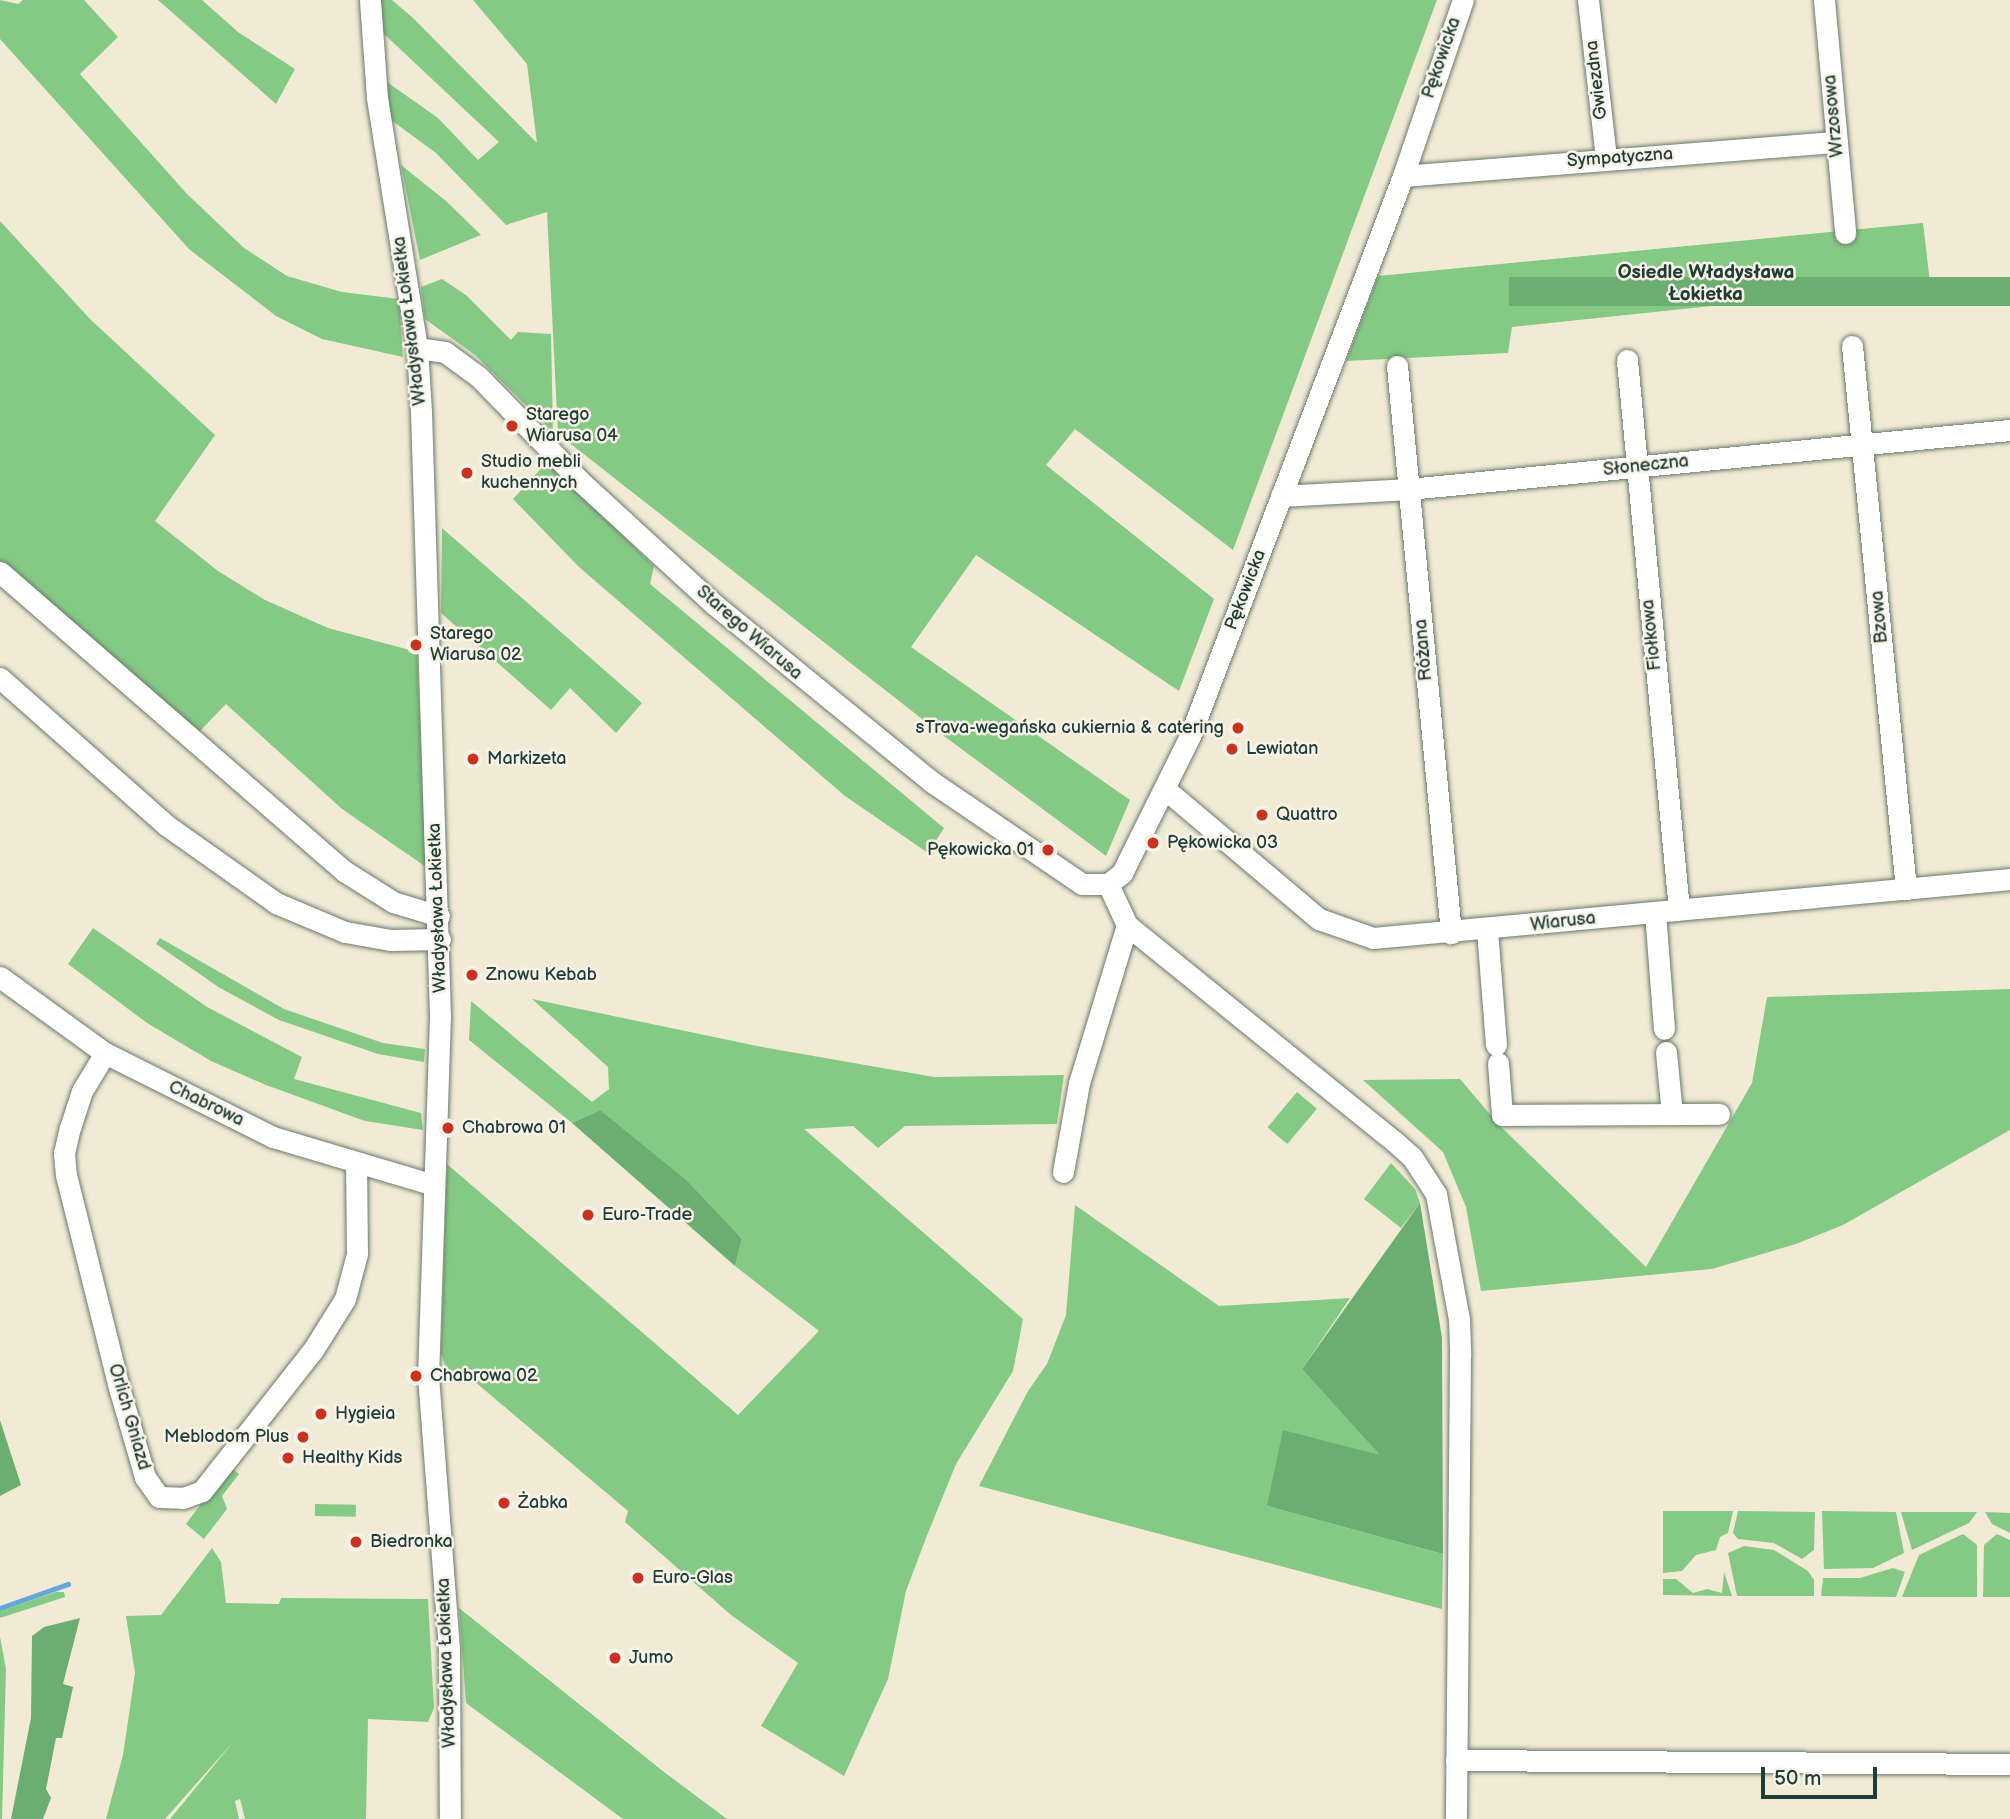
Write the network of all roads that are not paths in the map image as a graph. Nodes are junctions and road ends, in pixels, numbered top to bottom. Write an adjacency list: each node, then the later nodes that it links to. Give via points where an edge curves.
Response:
1 (370, 0): 10 (street, Władysława Łokietka, via 377,98)
2 (1463, 0): 7 (street, Pękowicka)
3 (1588, 0): 6 (street, Gwiezdna)
4 (1824, 0): 5 (street, Wrzosowa)
5 (1836, 142): 6 (street, Sympatyczna); 8 (street, Wrzosowa)
6 (1606, 159): 7 (street, Sympatyczna)
7 (1403, 176): 17 (street, Pękowicka)
8 (1845, 233)
9 (1852, 346): 14 (street, Bzowa)
10 (417, 348): 22 (street, Starego Wiarusa, via 445,352 479,377 580,481 715,605 932,782 1082,884); 26 (street, Władysława Łokietka)
11 (1626, 360): 15 (street, Fiołkowa)
12 (1397, 366): 16 (street, Różana)
13 (2010, 430): 14 (street, Słoneczna)
14 (1864, 444): 15 (street, Słoneczna); 23 (street, Bzowa)
15 (1635, 467): 16 (street, Słoneczna); 24 (street, Fiołkowa)
16 (1409, 489): 17 (street, Słoneczna); 29 (street, Różana)
17 (1281, 496): 20 (street, Pękowicka)
18 (0, 572): 26 (street, via 344,871 393,902)
19 (0, 678): 30 (street, via 166,825 276,903 345,932 390,940)
20 (1166, 789): 22 (street, Pękowicka, via 1122,873); 29 (street, Wiarusa, via 1329,925 1373,938)
21 (2010, 879): 23 (street, Wiarusa)
22 (1108, 884): 27 (street)
23 (1906, 889): 24 (street, Wiarusa)
24 (1679, 910): 25 (street, Wiarusa)
25 (1655, 912): 28 (street, Wiarusa); 32 (street)
26 (439, 916): 30 (street, Władysława Łokietka)
27 (1127, 925): 38 (street, via 1073,1103); 40 (street, via 1394,1141 1412,1157 1436,1194 1459,1319)
28 (1487, 930): 29 (street, Wiarusa); 35 (street, via 1502,1115)
29 (1451, 933)
30 (440, 939): 39 (street, Władysława Łokietka)
31 (0, 976): 34 (street, Chabrowa)
32 (1664, 1030)
33 (1666, 1052): 35 (street)
34 (105, 1053): 37 (street, Chabrowa, via 273,1137); 37 (street, Orlich Gniazd, via 82,1091 70,1127 64,1153 66,1175 120,1391 145,1477 159,1497 183,1498 202,1491 313,1350 345,1299 357,1254)
35 (1672, 1114): 36 (street)
36 (1719, 1114)
37 (356, 1164): 39 (street, Chabrowa)
38 (1063, 1172)
39 (435, 1185): 42 (street, Władysława Łokietka, via 428,1376 449,1650)
40 (1456, 1760): 41 (street); 43 (street)
41 (2010, 1764)
42 (450, 1819)
43 (1456, 1819)

